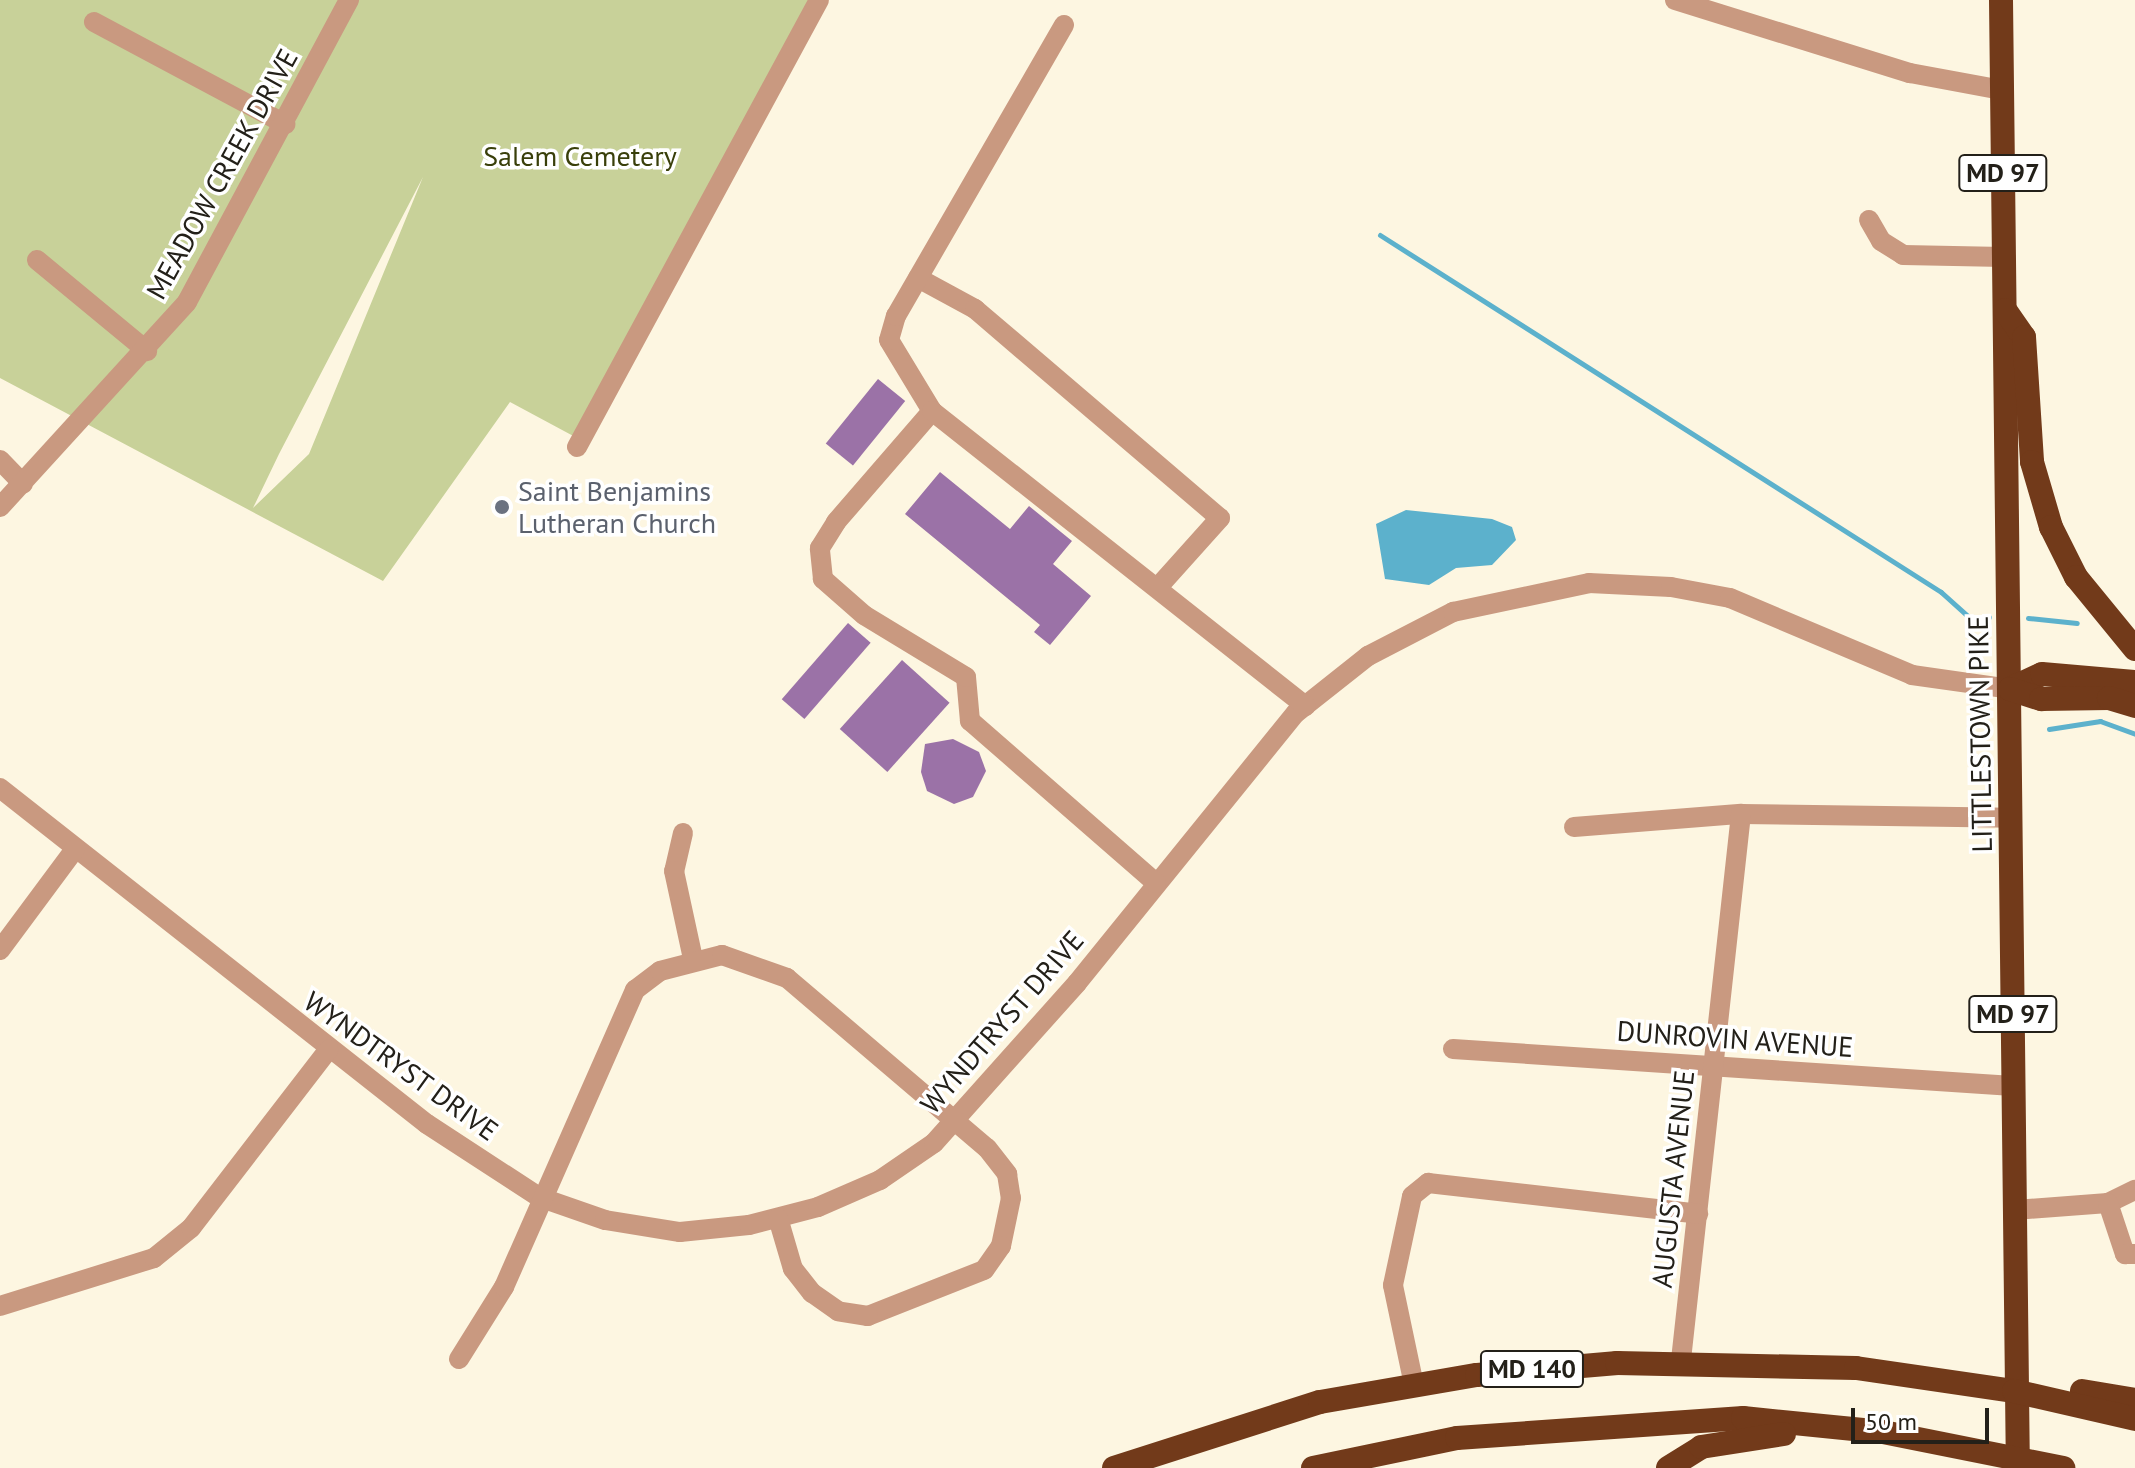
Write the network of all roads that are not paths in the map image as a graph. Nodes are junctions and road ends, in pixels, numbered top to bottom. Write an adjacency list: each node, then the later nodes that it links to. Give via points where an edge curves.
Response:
1 (349, 0): 8 (street, MEADOW CREEK DRIVE)
2 (819, 0): 16 (street)
3 (1675, 0): 7 (street, via 1910,73)
4 (2001, 0): 7 (highway, LITTLESTOWN PIKE / MD 97)
5 (94, 22): 8 (street)
6 (1064, 25): 12 (street)
7 (2002, 90): 10 (highway, LITTLESTOWN PIKE / MD 97)
8 (285, 124): 14 (street, MEADOW CREEK DRIVE, via 187,302)
9 (1869, 220): 10 (street, via 1881,241 1903,255)
10 (2004, 257): 13 (highway, LITTLESTOWN PIKE / MD 97)
11 (37, 260): 14 (street)
12 (918, 278): 15 (street, via 889,340); 20 (street, via 975,309 1220,518)
13 (2005, 310): 21 (highway, MD 97, via 2024,337 2032,462 2051,527 2076,577); 23 (highway, LITTLESTOWN PIKE / MD 97)
14 (147, 351): 18 (street, MEADOW CREEK DRIVE)
15 (932, 411): 20 (street); 32 (street, via 828,535 820,548 823,579 864,615 966,677 970,721)
16 (577, 447)
17 (0, 460): 18 (street)
18 (23, 484): 19 (street, MEADOW CREEK DRIVE)
19 (0, 507)
20 (1158, 587): 24 (street)
21 (2135, 649)
22 (2135, 682): 23 (highway, via 2042,674)
23 (2010, 689): 24 (street, WYNDTRYST DRIVE, via 1912,675 1730,598 1589,583 1496,599 1368,656); 25 (highway, via 2041,699 2109,698); 28 (highway, LITTLESTOWN PIKE / MD 97)
24 (1305, 706): 32 (street, WYNDTRYST DRIVE)
25 (2135, 706)
26 (0, 788): 31 (street, WYNDTRYST DRIVE)
27 (1741, 814): 28 (street); 29 (street); 37 (street, AUGUSTA AVENUE)
28 (2011, 818): 38 (highway, LITTLESTOWN PIKE / MD 97)
29 (1574, 827)
30 (683, 833): 34 (street, via 674,871)
31 (75, 849): 33 (street); 36 (street, WYNDTRYST DRIVE)
32 (1156, 883): 39 (street, WYNDTRYST DRIVE)
33 (0, 950)
34 (693, 959): 39 (street, via 752,960 787,978); 41 (street, via 635,990)
35 (1453, 1049): 37 (street, DUNROVIN AVENUE)
36 (328, 1050): 41 (street, WYNDTRYST DRIVE); 47 (street, via 191,1228 154,1258)
37 (1714, 1066): 38 (street, DUNROVIN AVENUE); 44 (street, AUGUSTA AVENUE)
38 (2013, 1086): 43 (highway, LITTLESTOWN PIKE / MD 97)
39 (957, 1121): 45 (street, WYNDTRYST DRIVE, via 880,1180); 45 (street, via 987,1148 1009,1186 1009,1220 984,1270 898,1309 868,1316 838,1311 793,1269)
40 (2135, 1190): 42 (street)
41 (539, 1197): 45 (street, WYNDTRYST DRIVE, via 605,1220 680,1232); 48 (street, via 504,1287)
42 (2108, 1203): 43 (street); 46 (street, via 2125,1254)
43 (2015, 1210): 58 (highway, LITTLESTOWN PIKE / MD 97)
44 (1698, 1214): 49 (street, AUGUSTA AVENUE); 50 (street, via 1428,1183 1412,1196 1393,1285)
45 (778, 1218)
46 (2135, 1254)
47 (0, 1306)
48 (459, 1359)
49 (1681, 1360): 50 (highway, MD 140); 51 (highway, MD 140, via 1961,1374)
50 (1414, 1385): 55 (highway, MD 140, via 1260,1417)
51 (2061, 1394): 52 (highway); 53 (highway)
52 (2135, 1400)
53 (2135, 1419)
54 (1966, 1447): 56 (highway, MD 140, via 1808,1422 1684,1418 1457,1438); 57 (highway, via 1761,1434 1701,1447); 59 (highway)
55 (1114, 1468)
56 (1313, 1468)
57 (1668, 1468)
58 (2018, 1468)
59 (2063, 1468)

